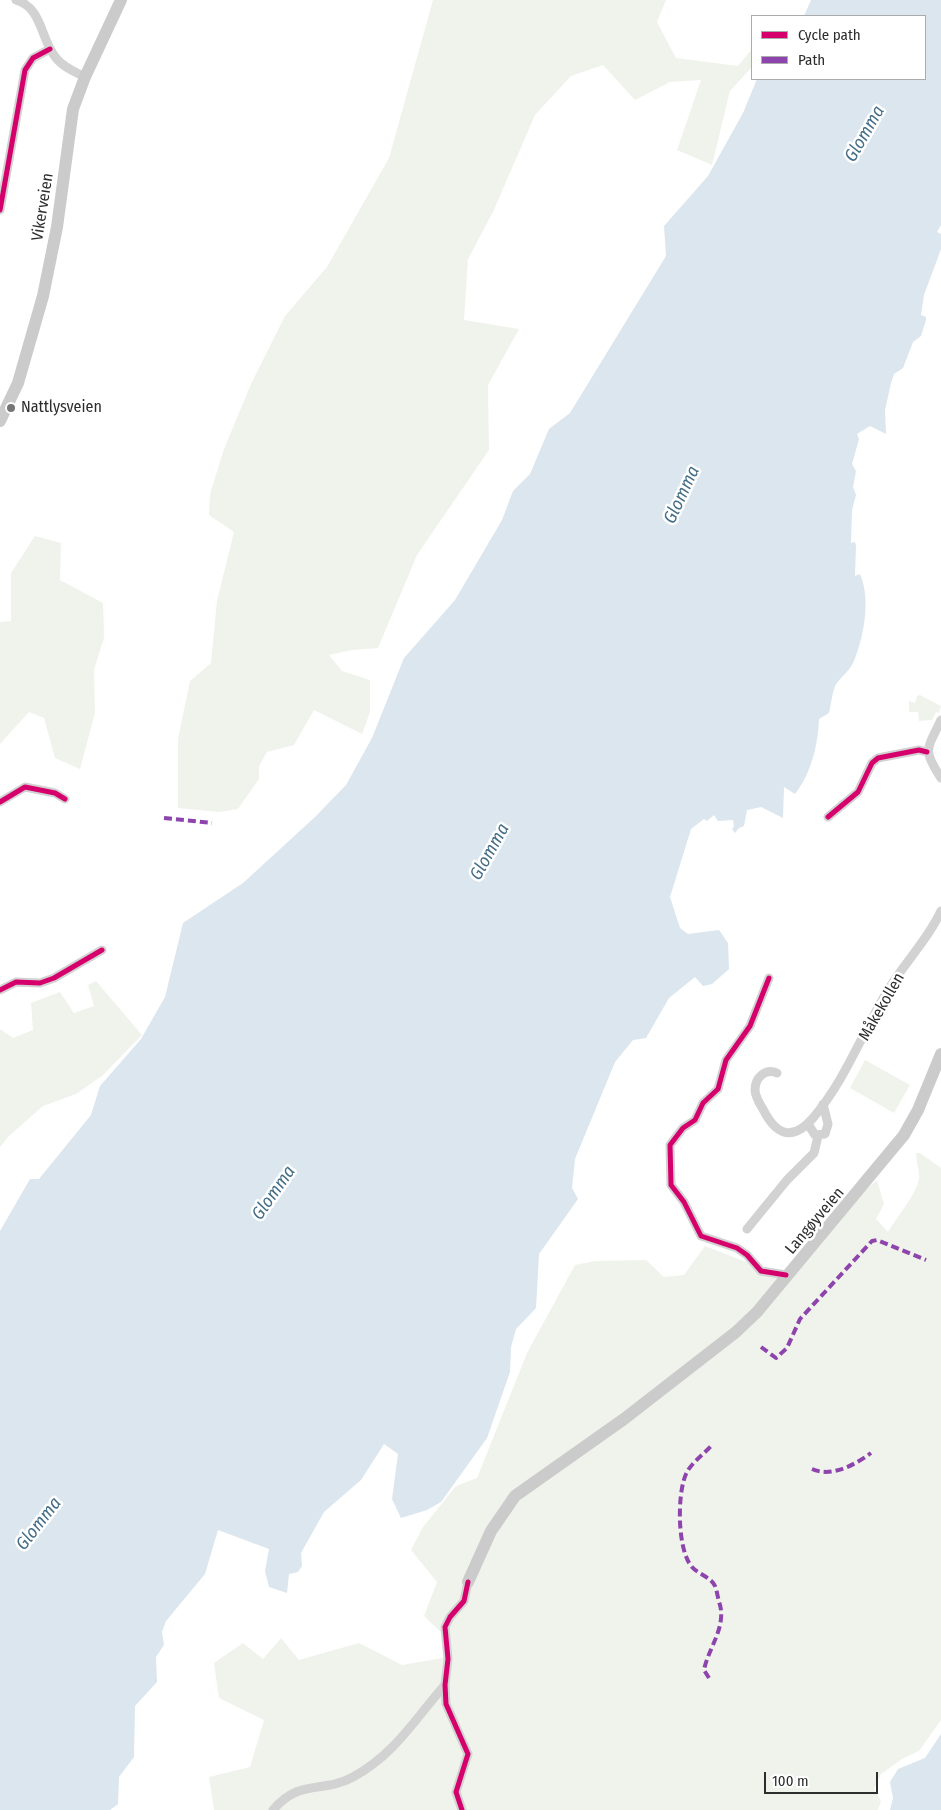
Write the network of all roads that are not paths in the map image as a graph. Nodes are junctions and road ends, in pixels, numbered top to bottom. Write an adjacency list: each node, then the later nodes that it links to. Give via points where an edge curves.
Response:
1 (16, 0): 3 (street, via 26,5 39,19)
2 (121, 0): 4 (main road, Vikerveien)
3 (50, 49): 4 (street, via 57,60); 5 (street, via 33,58 25,70)
4 (85, 77): 6 (main road, Vikerveien, via 70,122 57,227 41,304 18,383)
5 (0, 210)
6 (0, 421)
7 (941, 720): 8 (street)
8 (927, 752): 9 (street); 12 (street, via 919,750 878,758 872,763 858,792)
9 (941, 778)
10 (65, 799): 11 (street, via 55,793 25,787)
11 (0, 802)
12 (828, 817)
13 (941, 911): 19 (street, Måkekollen, via 926,940 889,987 844,1074)
14 (102, 950): 16 (street, via 54,978 40,983 16,982)
15 (769, 978): 23 (street, via 750,1026 726,1060 718,1089 703,1103 695,1120 672,1141 670,1180 701,1236 737,1248 761,1271)
16 (0, 990)
17 (941, 1054): 23 (main road, Langøyveien, via 904,1135)
18 (778, 1073): 20 (street, via 768,1071 759,1076 756,1083 756,1094 767,1117 774,1127 783,1132 794,1133)
19 (823, 1104): 20 (street, Måkekollen); 21 (street, via 828,1128 825,1134)
20 (808, 1124): 21 (street)
21 (818, 1136): 22 (street, via 814,1153)
22 (747, 1229)
23 (786, 1275): 24 (main road, Langøyveien, via 757,1312 736,1332 624,1419 515,1496 491,1531)
24 (468, 1582): 25 (street, via 464,1601 445,1627 448,1659)
25 (445, 1685): 26 (street, via 390,1751 339,1783 292,1792); 27 (street, via 446,1704 468,1754 456,1792)
26 (273, 1810)
27 (462, 1810)

